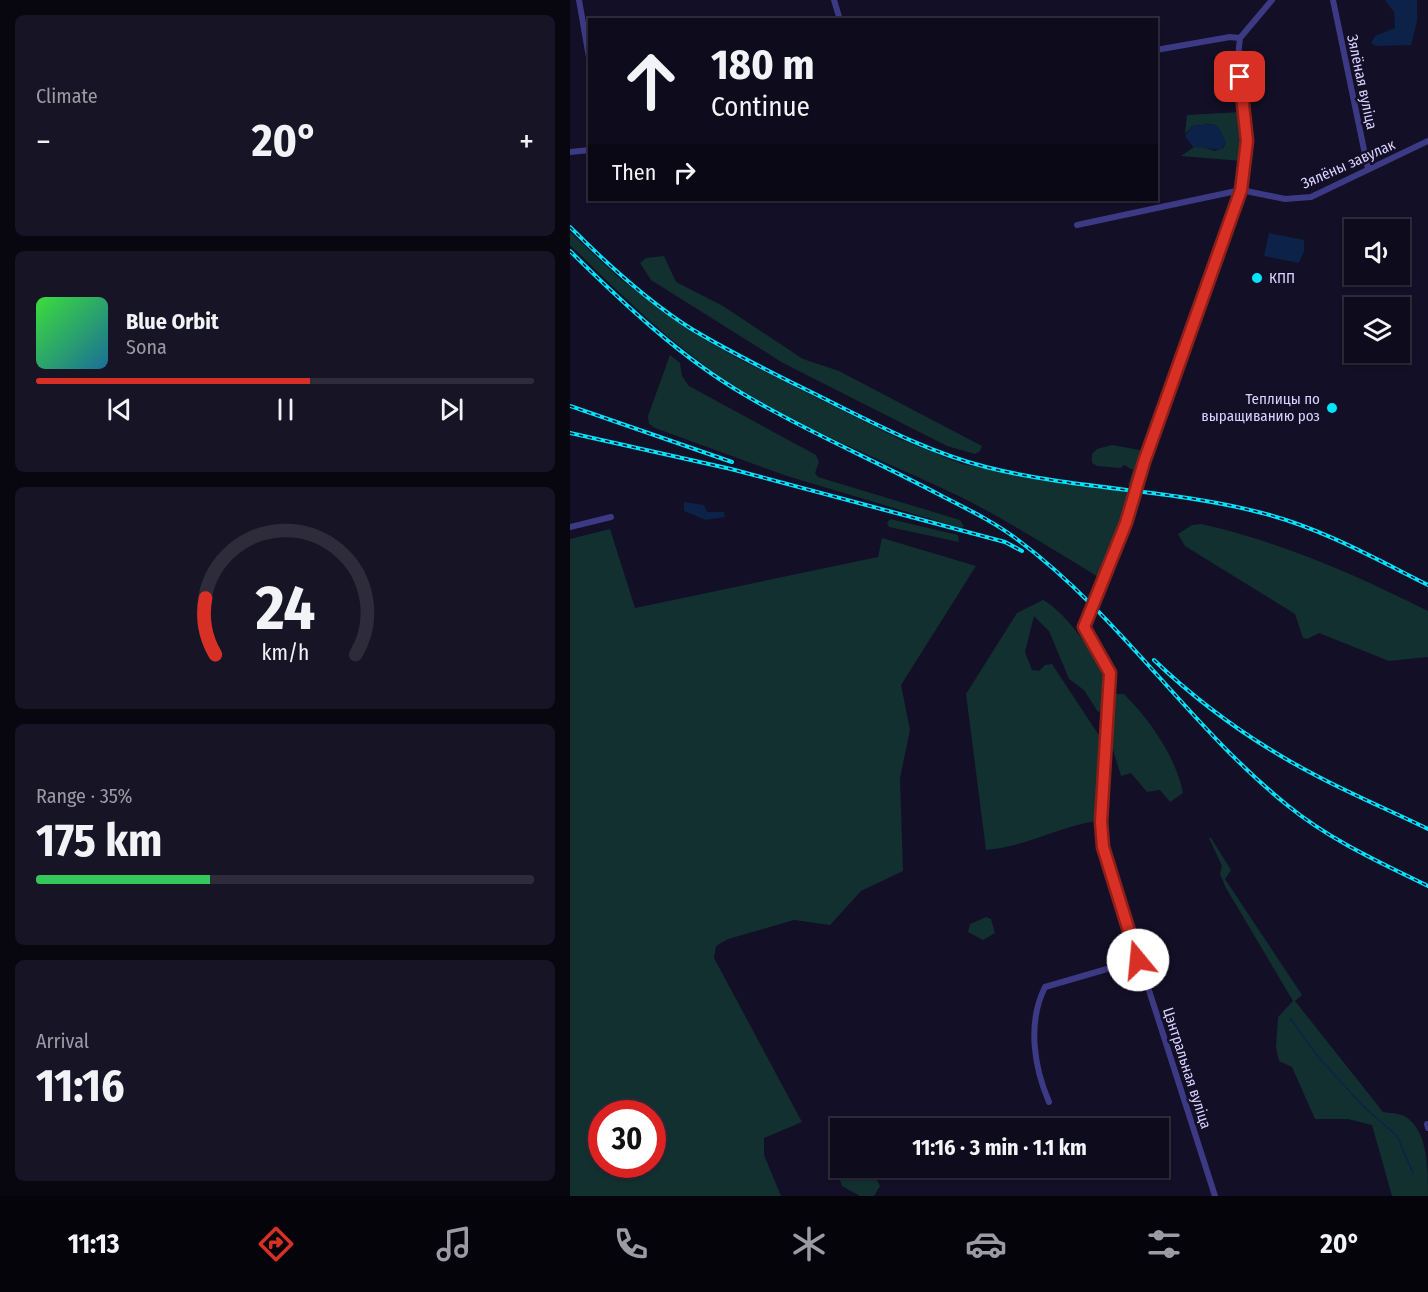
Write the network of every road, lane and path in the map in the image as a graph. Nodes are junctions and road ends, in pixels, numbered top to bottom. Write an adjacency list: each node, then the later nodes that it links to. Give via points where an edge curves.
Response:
1 (579, 0): 8 (street)
2 (834, 0): 5 (street)
3 (1272, 0): 6 (street)
4 (1333, 0): 12 (street, Зялёная вуліца)
5 (839, 18)
6 (1240, 38): 7 (street); 13 (street, Цэнтральная вуліца, via 1238,56 1247,141)
7 (1158, 50)
8 (588, 52)
9 (1428, 141): 12 (street, Зялёны завулак)
10 (588, 150): 11 (street)
11 (570, 152)
12 (1368, 169): 13 (street, Зялёны завулак, via 1311,197 1296,200)
13 (1241, 190): 14 (street); 17 (street, Цэнтральная вуліца, via 1126,523 1084,627 1110,673 1103,847)
14 (1077, 225)
15 (611, 517): 16 (street)
16 (570, 528)
17 (1138, 960): 18 (street, via 1045,987 1034,1052); 19 (street, Цэнтральная вуліца)
18 (1049, 1102)
19 (1215, 1196)

